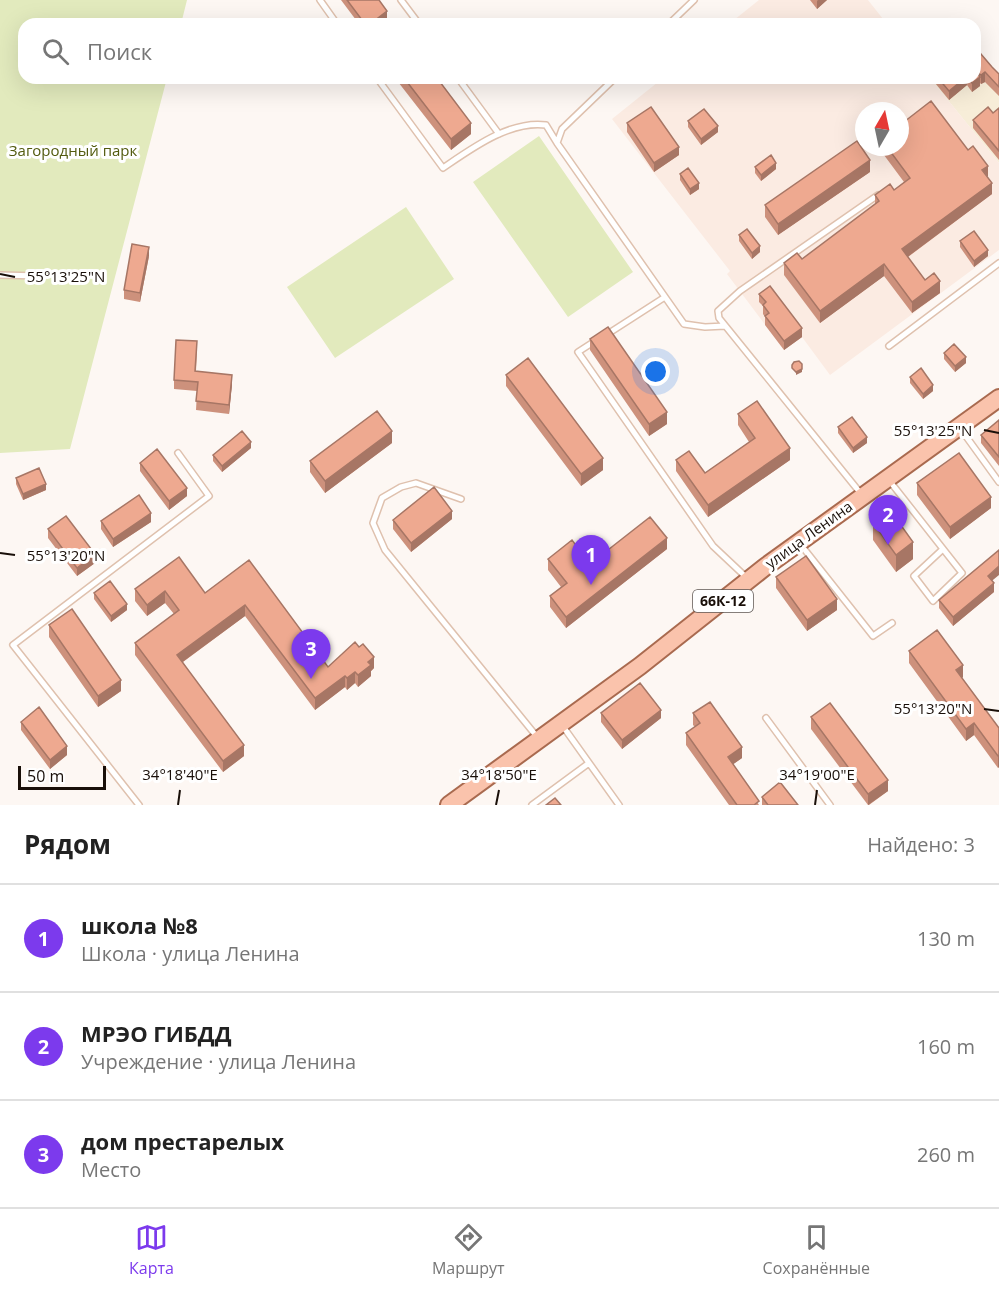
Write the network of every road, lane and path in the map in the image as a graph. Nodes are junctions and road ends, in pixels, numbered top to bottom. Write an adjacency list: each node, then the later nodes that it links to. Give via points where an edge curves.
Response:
1 (320, 0): 4 (lane)
2 (401, 0): 5 (lane)
3 (694, 0): 6 (lane)
4 (333, 18)
5 (414, 18)
6 (675, 18)
7 (381, 84): 10 (lane, via 442,168)
8 (463, 84): 10 (lane)
9 (609, 84): 11 (lane, via 562,129)
10 (500, 134): 11 (lane, via 534,123 546,125)
11 (557, 143): 16 (lane)
12 (878, 195): 17 (lane, via 740,291 718,311)
13 (999, 263): 18 (lane)
14 (0, 275): 15 (lane)
15 (40, 276)
16 (665, 297): 17 (lane, via 684,324); 28 (lane, via 578,352 713,546)
17 (725, 326): 24 (lane)
18 (889, 346)
19 (999, 398): 20 (main road, улица Ленина / 66К-12)
20 (959, 426): 22 (main road, улица Ленина / 66К-12); 23 (lane)
21 (178, 453): 34 (lane, via 210,496 13,645)
22 (887, 478): 24 (main road, улица Ленина / 66К-12); 27 (lane)
23 (999, 482)
24 (863, 497): 26 (main road, улица Ленина / 66К-12)
25 (461, 499): 32 (lane, via 416,483 401,487 382,498 373,523 384,550)
26 (800, 543): 28 (main road, улица Ленина / 66К-12); 29 (lane, via 873,636)
27 (943, 549): 27 (lane, via 962,573 933,601 914,576)
28 (749, 580): 31 (main road, улица Ленина / 66К-12)
29 (892, 622)
30 (766, 718): 38 (lane)
31 (561, 724): 32 (main road, улица Ленина / 66К-12); 33 (lane)
32 (539, 740): 35 (main road, улица Ленина / 66К-12)
33 (589, 763): 36 (lane); 37 (lane)
34 (139, 805)
35 (449, 805)
36 (532, 805)
37 (619, 805)
38 (831, 805)

